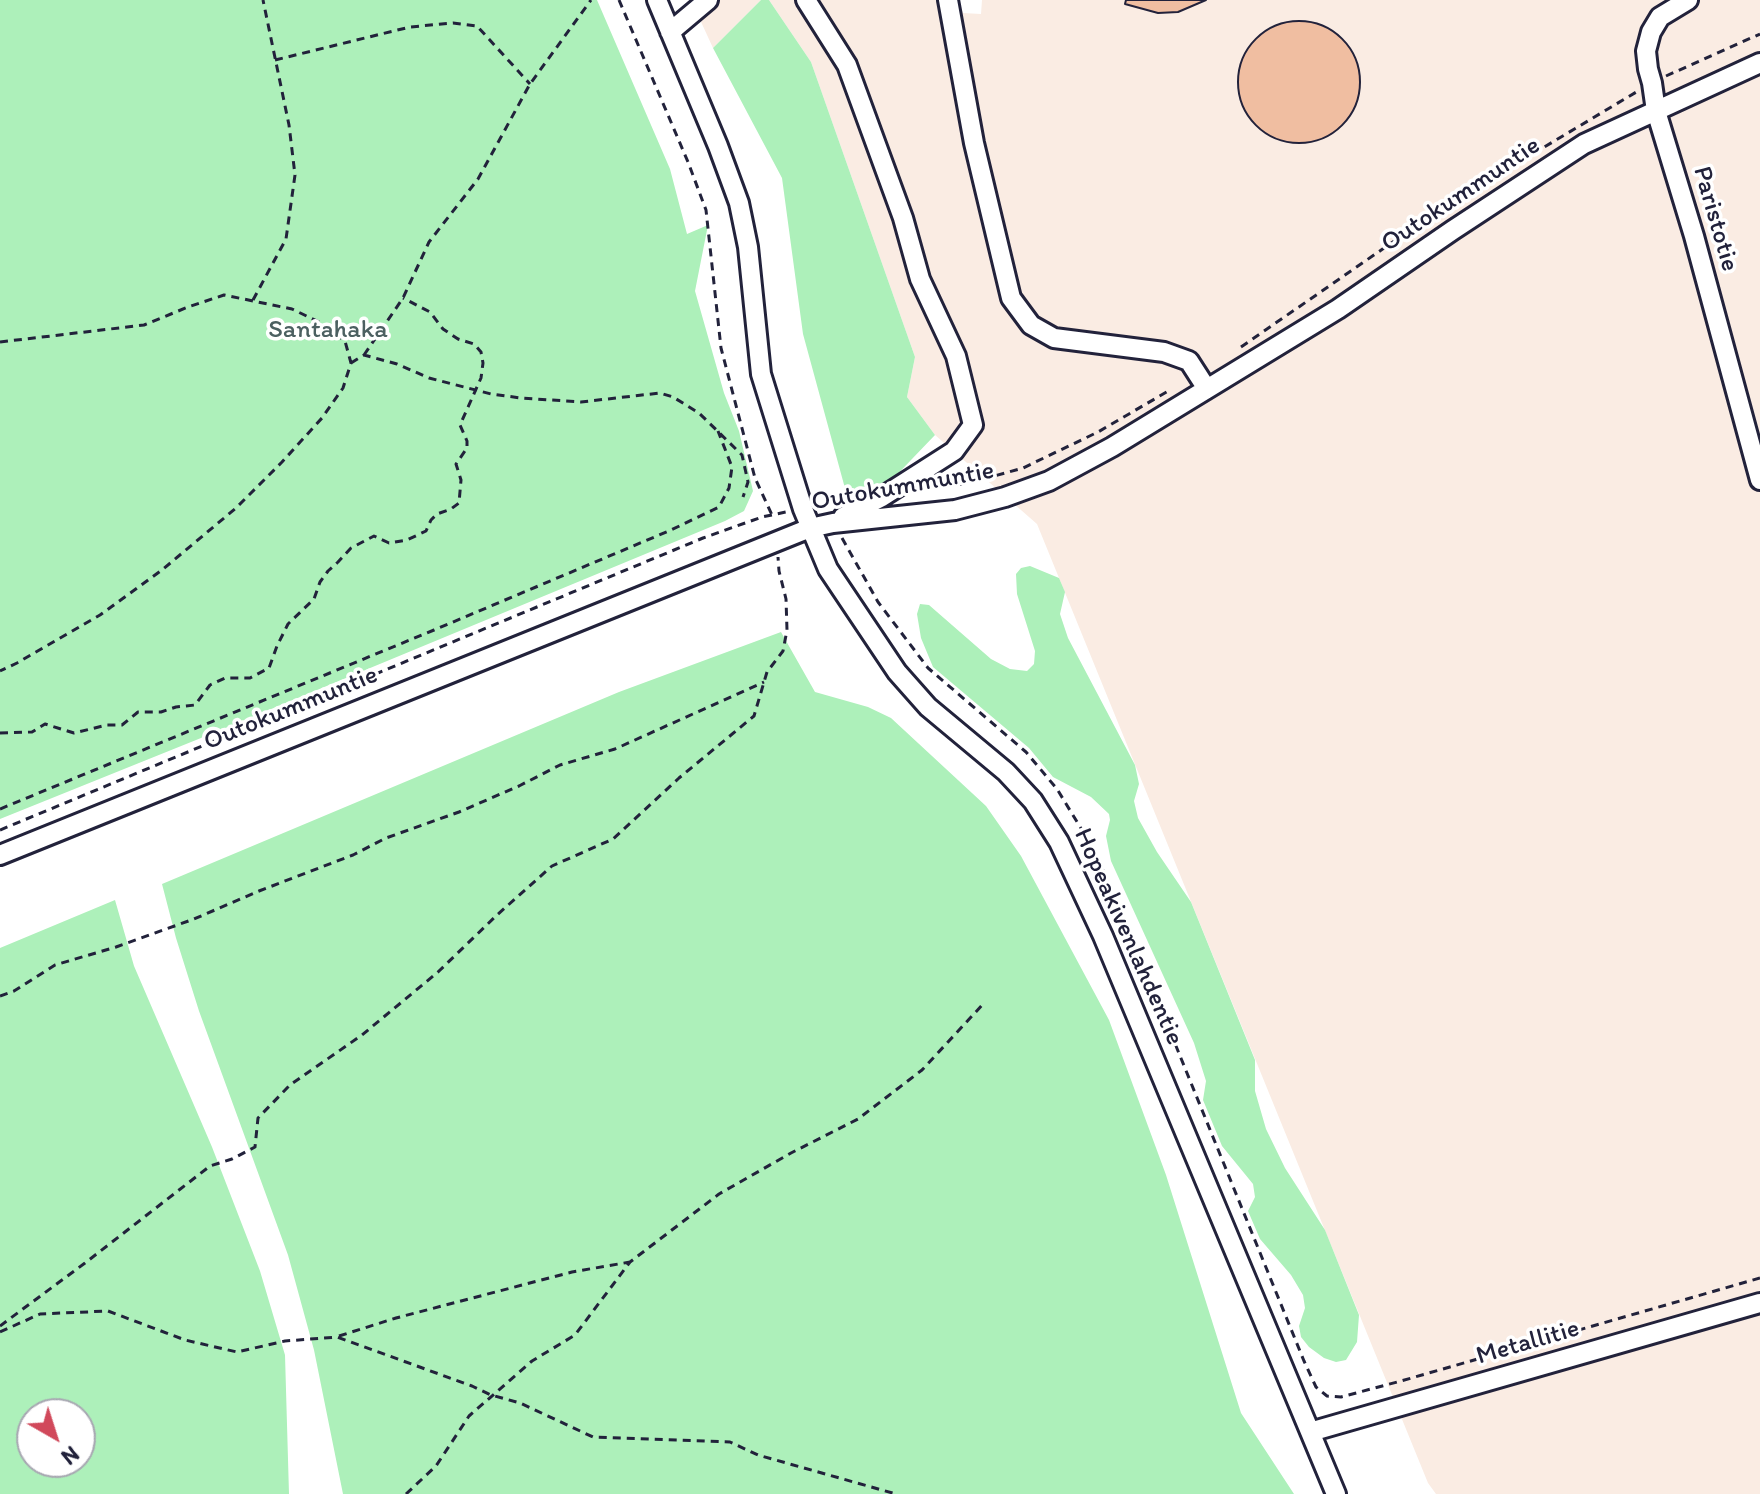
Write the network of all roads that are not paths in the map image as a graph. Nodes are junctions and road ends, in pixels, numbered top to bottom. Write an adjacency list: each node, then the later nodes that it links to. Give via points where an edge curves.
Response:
1 (657, 0): 6 (street, Hopeakivenlahdentie)
2 (708, 0): 6 (street)
3 (806, 0): 11 (street, via 847,65 920,279 956,356 973,425 954,451)
4 (948, 0): 9 (street, via 974,143 1011,298 1031,325 1054,338 1164,352 1189,361)
5 (1688, 0): 8 (street, Paristotie, via 1660,17 1651,32 1646,51)
6 (670, 32): 12 (street, Hopeakivenlahdentie, via 739,203 761,374)
7 (1760, 63): 8 (street, Outokummuntie)
8 (1656, 111): 9 (street, Outokummuntie, via 1584,144 1338,309); 10 (street, Paristotie)
9 (1207, 389): 11 (street, Outokummuntie, via 1063,474 1005,497 955,510)
10 (1759, 476)
11 (833, 523): 12 (street, Outokummuntie)
12 (810, 528): 13 (street, Outokummuntie); 15 (street, Hopeakivenlahdentie, via 828,569 897,672 928,707 1006,772 1033,801 1059,842)
13 (0, 855)
14 (1760, 1303): 15 (street, Metallitie)
15 (1310, 1432): 16 (street, Hopeakivenlahdentie)
16 (1336, 1494)

